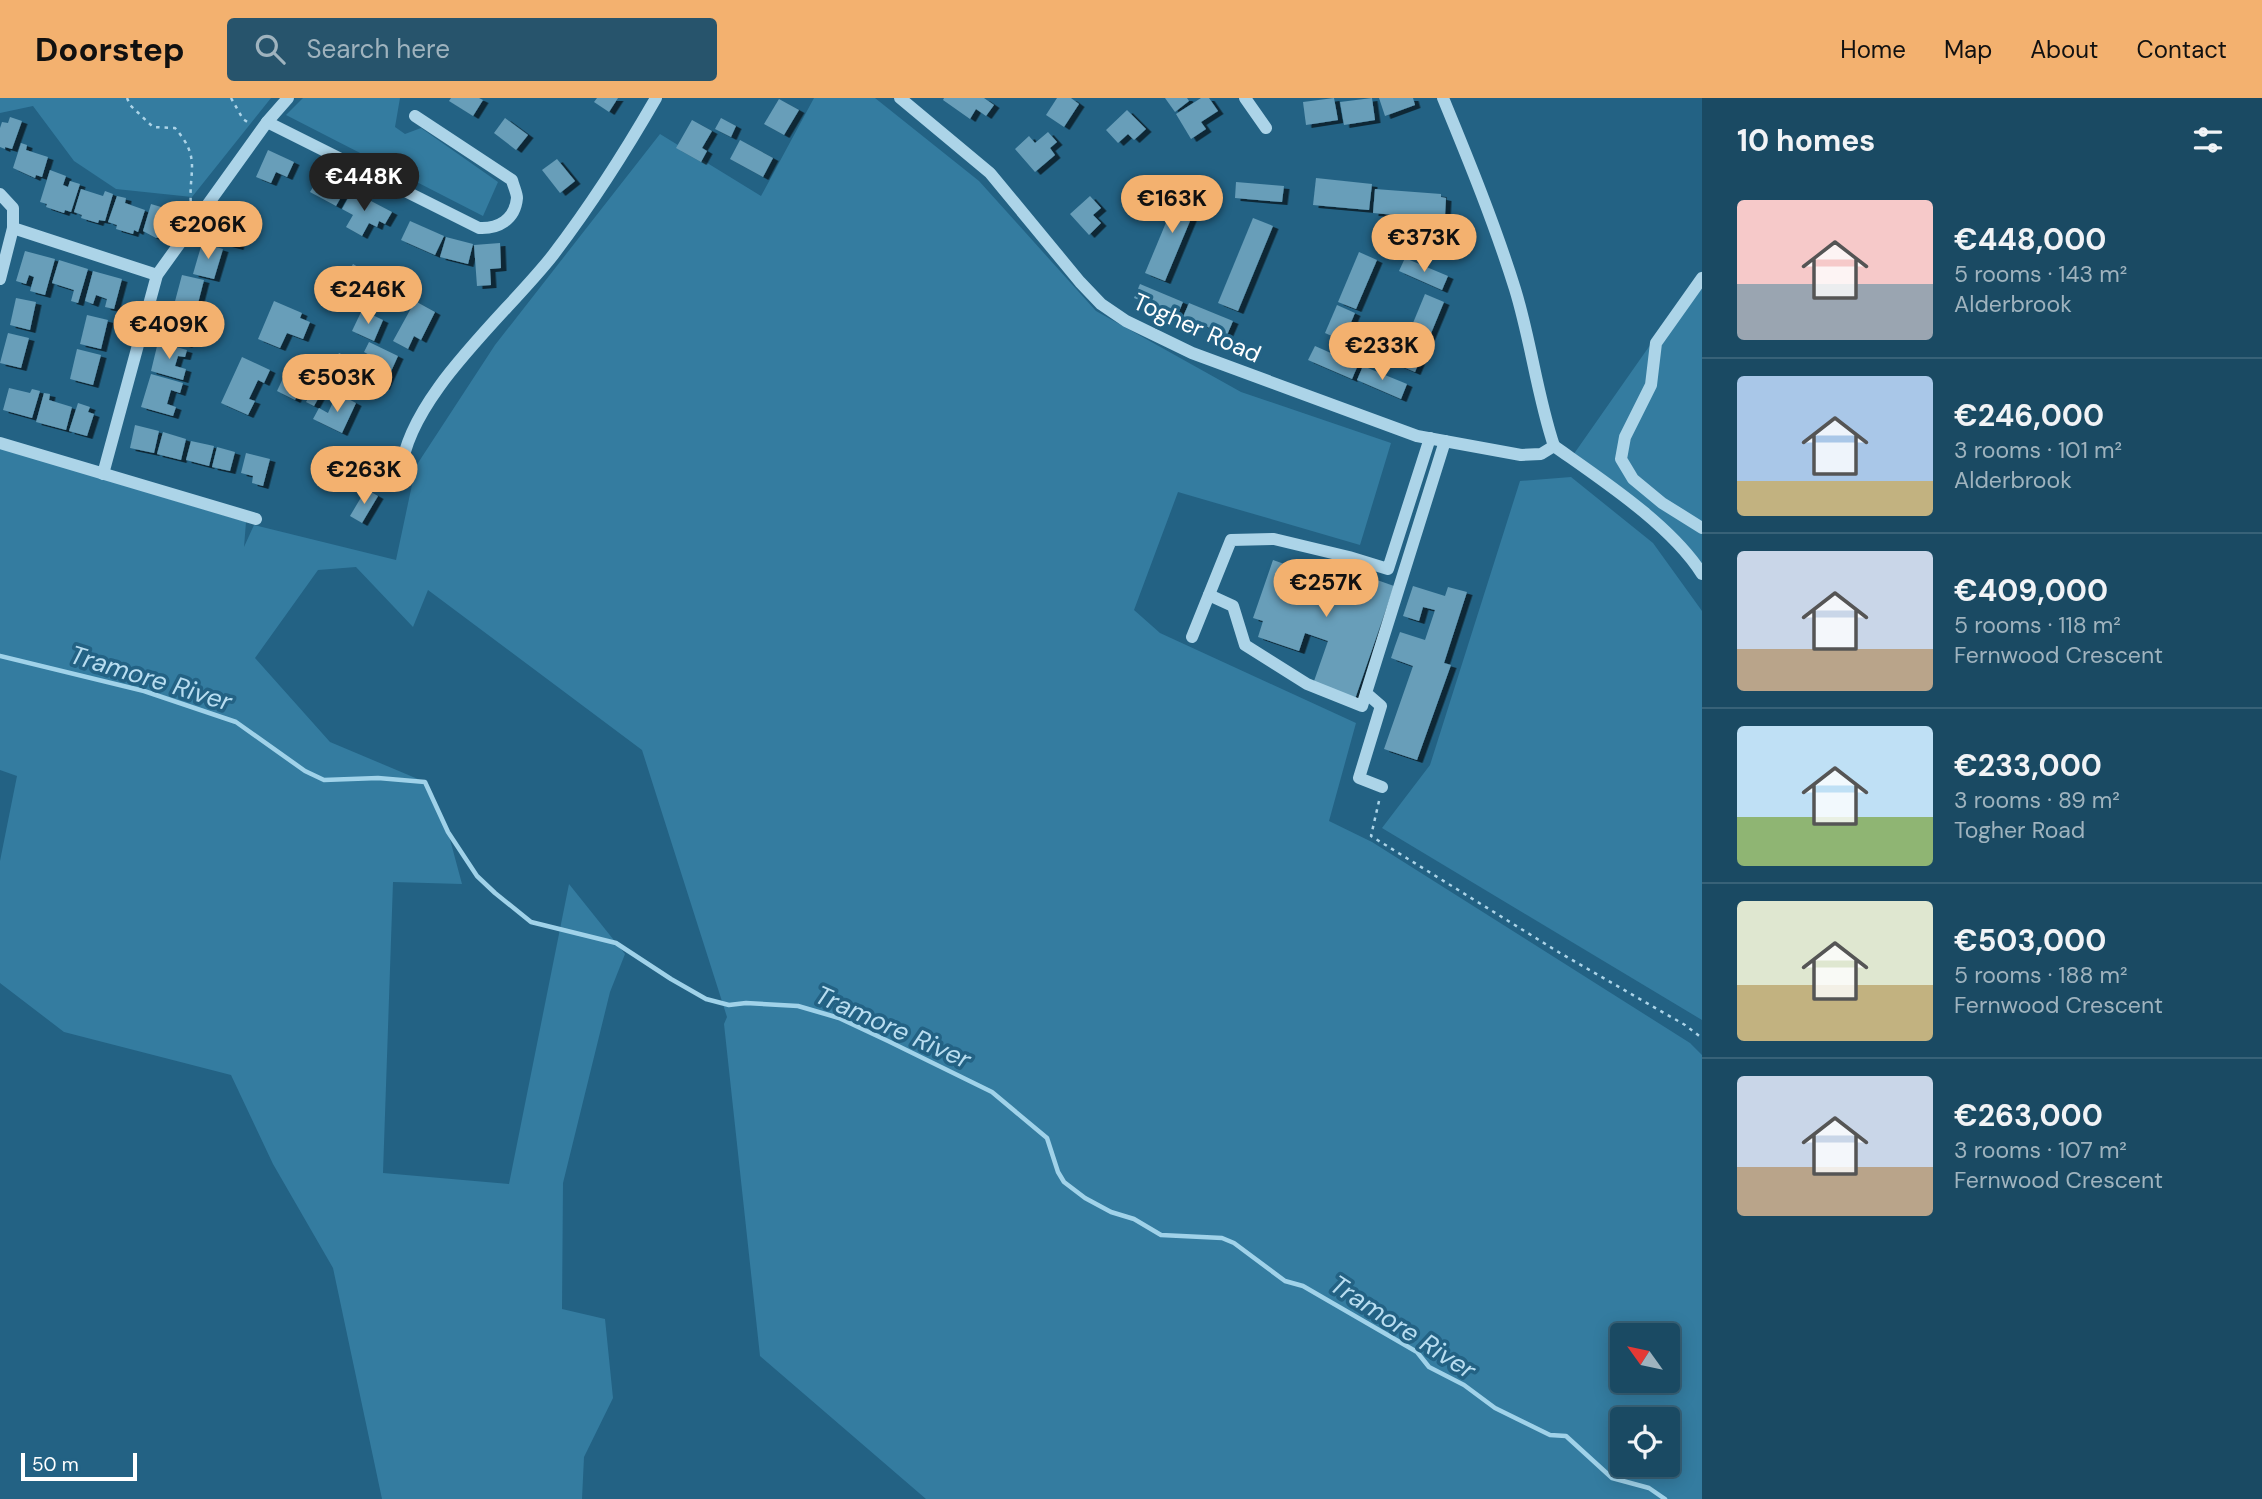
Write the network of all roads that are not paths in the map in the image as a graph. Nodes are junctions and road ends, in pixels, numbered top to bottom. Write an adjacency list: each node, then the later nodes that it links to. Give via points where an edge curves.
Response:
1 (288, 98): 7 (street)
2 (656, 98): 18 (street, via 553,254 443,383 417,422)
3 (900, 98): 14 (street, Togher Road, via 990,173 1080,282 1126,321 1234,370)
4 (1245, 98): 8 (street)
5 (1443, 98): 17 (street, via 1516,291)
6 (415, 116): 7 (street, via 512,180 517,197 508,218 495,229 479,228)
7 (263, 127): 11 (street)
8 (1266, 128)
9 (0, 194): 10 (street, via 13,208)
10 (13, 228): 11 (street); 13 (street)
11 (157, 275): 19 (street)
12 (1702, 278): 21 (street, via 1656,343 1651,384 1625,437 1621,459 1633,479)
13 (0, 279)
14 (1430, 438): 15 (street, Togher Road); 23 (street, via 1388,569 1274,539 1231,540)
15 (1445, 441): 17 (street, Togher Road, via 1521,455 1541,454); 25 (street)
16 (0, 443): 19 (street)
17 (1554, 446): 22 (street, via 1653,521)
18 (401, 471)
19 (103, 474): 20 (street)
20 (256, 519)
21 (1702, 528)
22 (1700, 565)
23 (1209, 595): 24 (street); 25 (street, via 1233,606 1245,645 1307,684 1362,706)
24 (1192, 636)
25 (1366, 693): 26 (street, via 1381,706 1359,778)
26 (1382, 787)

